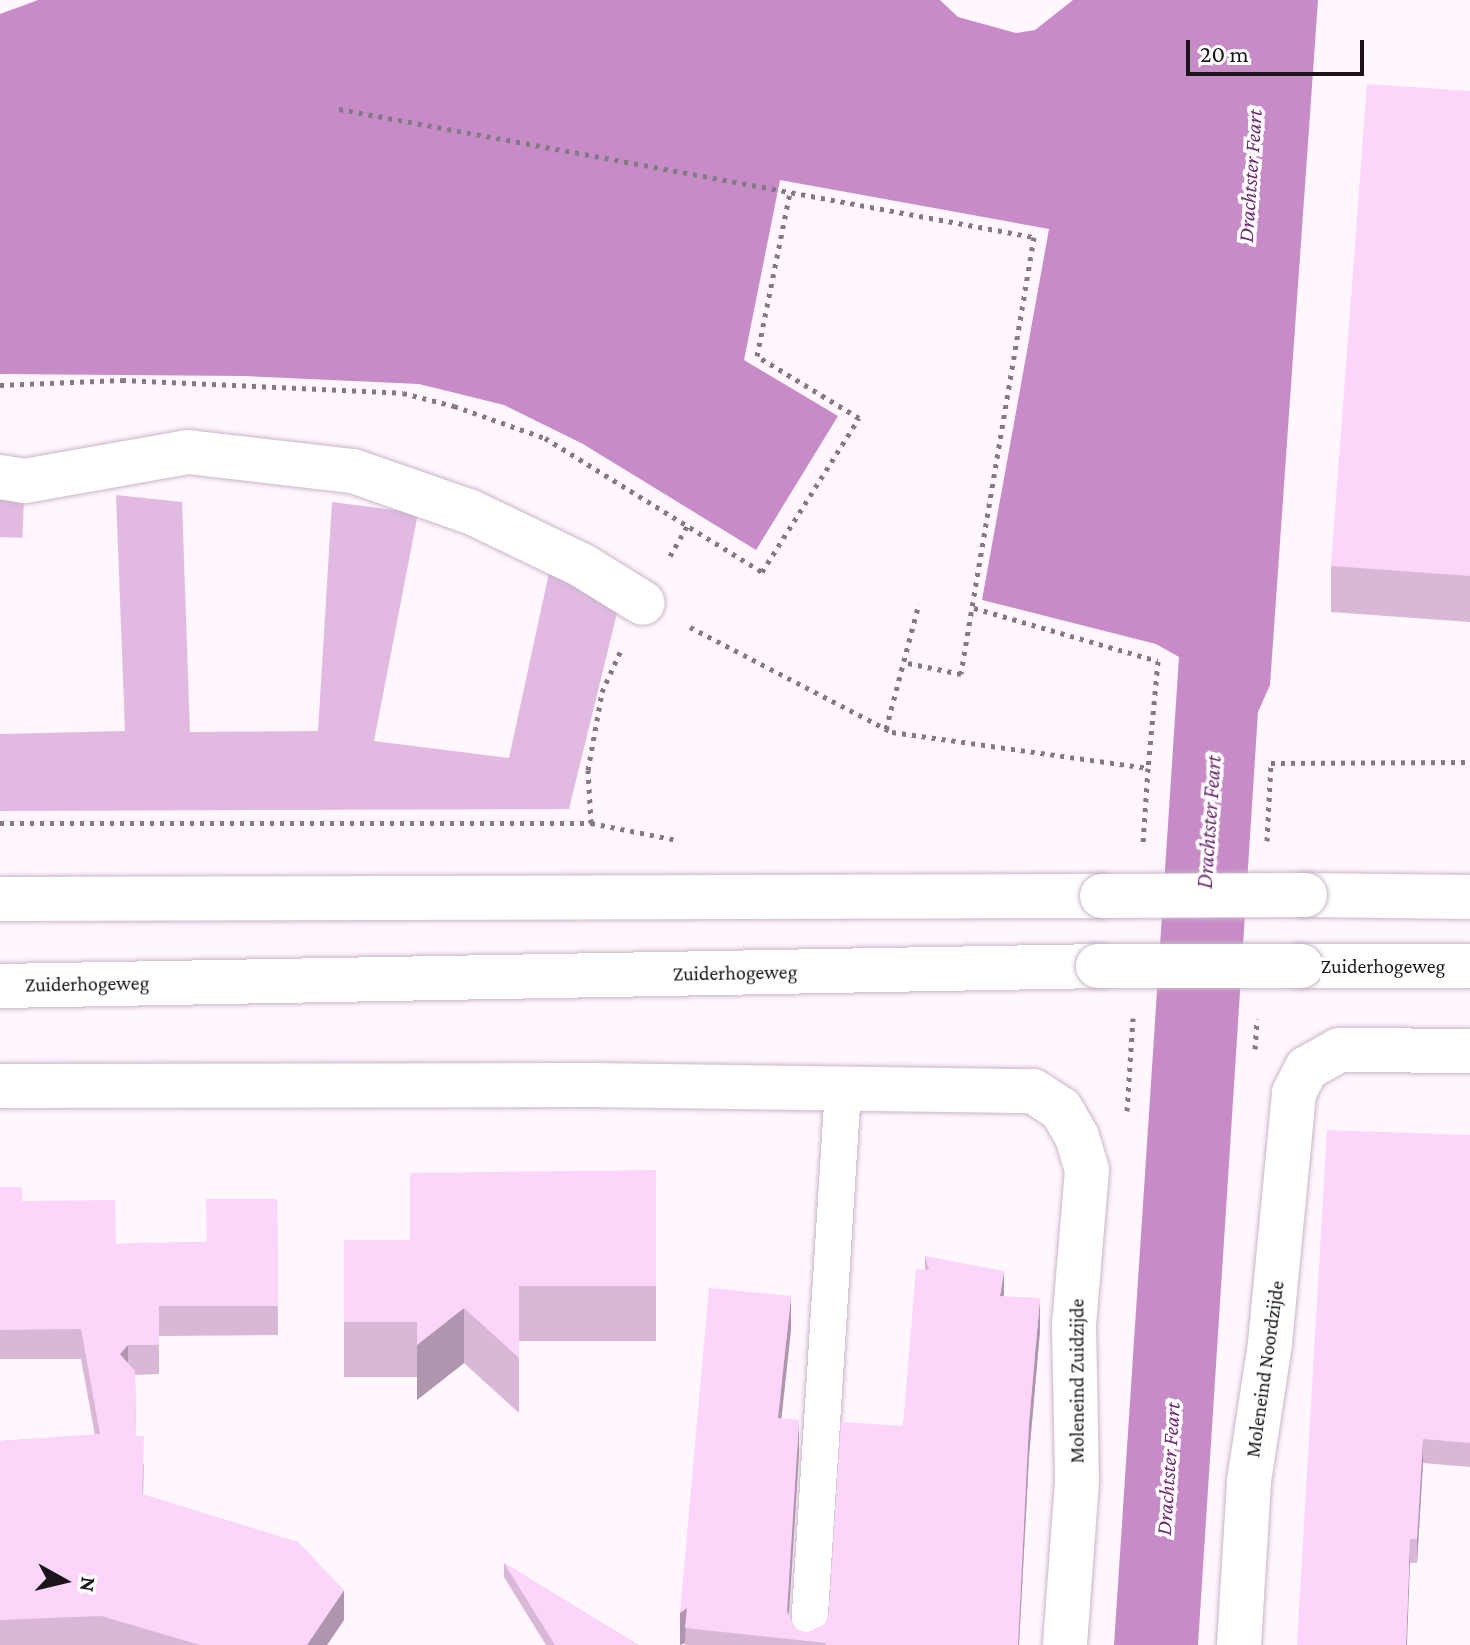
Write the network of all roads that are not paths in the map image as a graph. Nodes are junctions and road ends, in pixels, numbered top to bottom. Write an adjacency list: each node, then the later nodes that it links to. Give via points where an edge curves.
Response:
1 (0, 477): 2 (street, via 25,481 188,452 353,471 471,512 583,566)
2 (643, 603)
3 (1470, 897): 4 (street, bridge)
4 (0, 899)
5 (1470, 966): 6 (street, Zuiderhogeweg, bridge, via 1098,966)
6 (0, 986)
7 (1470, 1051): 12 (street, Moleneind Noordzijde, via 1339,1050 1307,1068 1294,1093 1270,1343 1249,1481)
8 (0, 1086): 9 (street)
9 (843, 1088): 10 (lane); 11 (street, Moleneind Zuidzijde, via 1033,1091 1061,1109 1077,1137 1087,1170 1074,1324 1077,1481)
10 (808, 1645)
11 (1065, 1645)
12 (1239, 1645)

